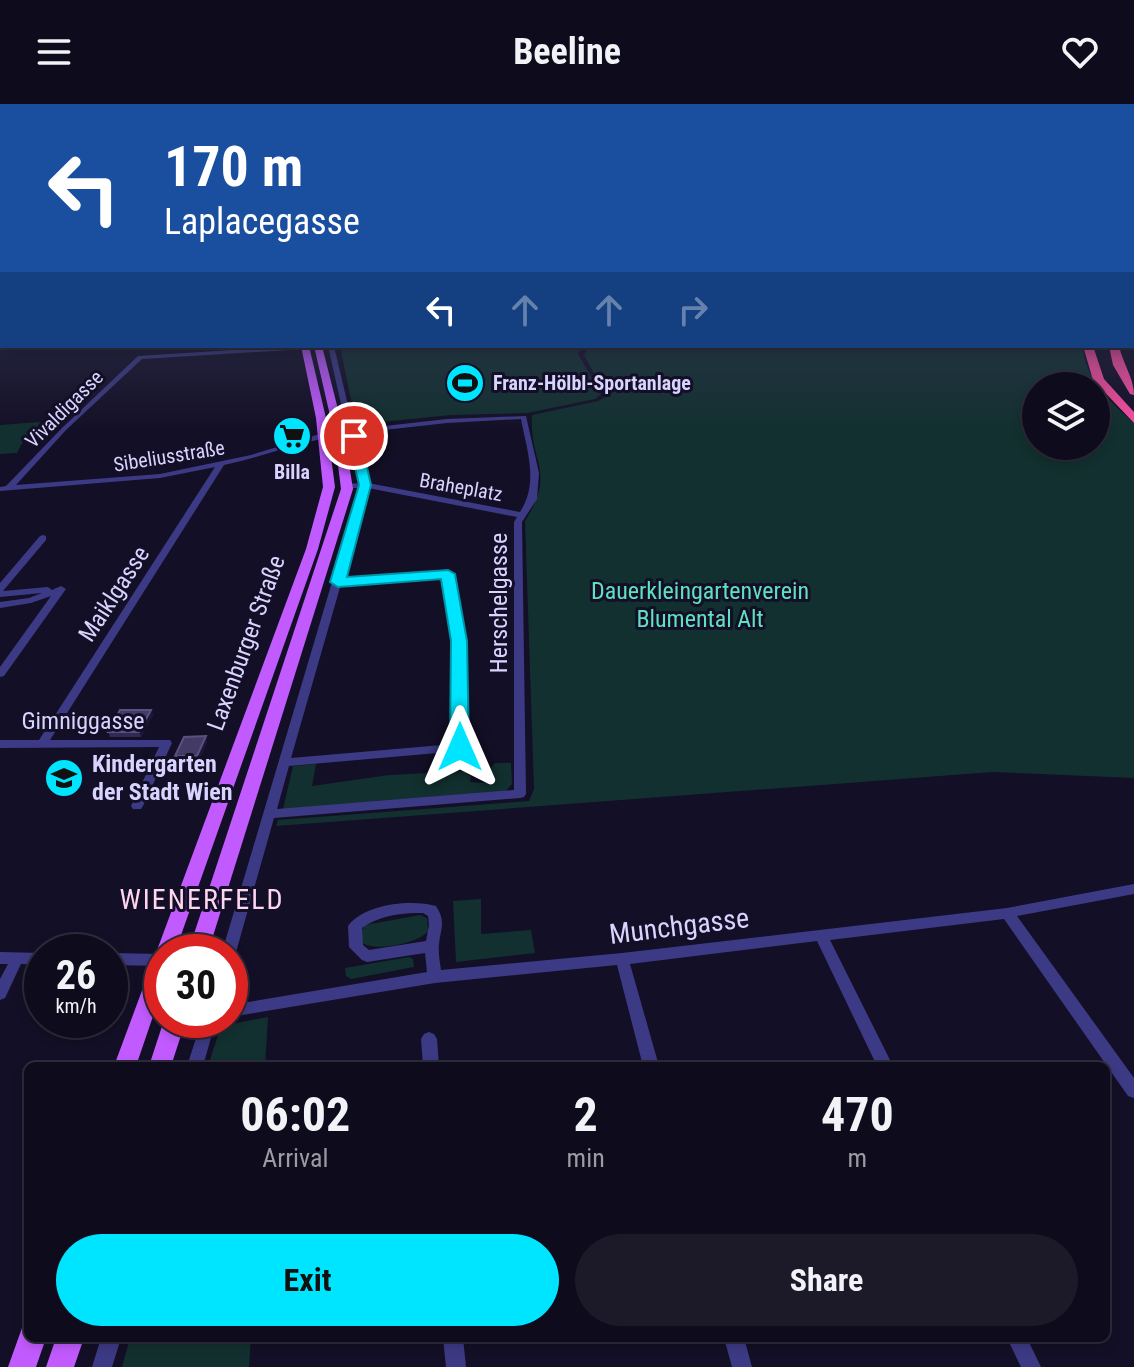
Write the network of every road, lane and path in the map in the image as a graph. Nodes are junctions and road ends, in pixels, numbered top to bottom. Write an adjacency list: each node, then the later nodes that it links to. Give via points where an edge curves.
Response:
1 (273, 348): 21 (street, Vivaldigasse, via 143,356)
2 (305, 348): 17 (main road, Laxenburger Straße)
3 (318, 348): 14 (main road, Laxenburger Straße)
4 (331, 348): 14 (street, Laxenburger Straße, via 347,414)
5 (1089, 348): 13 (highway, via 1099,380)
6 (1102, 348): 11 (highway, via 1109,374)
7 (1114, 348): 10 (highway)
8 (1127, 348): 9 (highway)
9 (1134, 370)
10 (1134, 392)
11 (1134, 408)
12 (524, 417): 15 (street, Sibeliusstraße); 22 (street, Herschelgasse, via 535,473 533,499)
13 (1134, 419)
14 (335, 421): 16 (main road, Laxenburger Straße)
15 (353, 431): 16 (street, Sibeliusstraße); 19 (street)
16 (339, 433): 17 (street, Sibeliusstraße); 20 (main road, Laxenburger Straße)
17 (323, 435): 18 (street, Sibeliusstraße); 36 (main road, Laxenburger Straße, via 329,487 312,549)
18 (220, 465): 21 (street, Sibeliusstraße, via 160,476); 30 (street, Maiklgasse)
19 (365, 485): 20 (street, Braheplatz); 22 (street, Braheplatz); 24 (street)
20 (347, 486): 37 (main road, Laxenburger Straße)
21 (5, 488)
22 (521, 515): 33 (street, Herschelgasse, via 520,794)
23 (43, 538): 26 (street)
24 (338, 582): 31 (street); 31 (street, via 448,574 459,641 460,747)
25 (61, 589): 26 (street); 27 (street); 28 (street)
26 (0, 592)
27 (0, 605)
28 (0, 674)
29 (0, 744): 30 (street, Gimniggasse)
30 (42, 744): 32 (street, Gimniggasse, via 166,743)
31 (287, 762): 33 (street)
32 (137, 806)
33 (270, 814): 38 (street)
34 (1134, 889): 35 (street, Munchgasse)
35 (1007, 913): 39 (street, Munchgasse); 58 (street)
36 (172, 934)
37 (204, 934)
38 (234, 934)
39 (821, 935): 44 (street, Munchgasse); 57 (street)
40 (432, 946): 40 (street, via 436,916 426,908 368,917 355,926 356,947 367,956); 45 (street)
41 (0, 958): 42 (street)
42 (17, 959): 43 (street); 46 (street)
43 (24, 959)
44 (622, 959): 45 (street, Munchgasse); 56 (street)
45 (435, 977): 47 (street, Munchgasse)
46 (0, 994)
47 (248, 1008)
48 (144, 1012): 52 (main road)
49 (169, 1038): 53 (main road)
50 (204, 1038): 54 (street)
51 (429, 1039): 55 (street)
52 (126, 1062)
53 (161, 1062)
54 (196, 1062)
55 (431, 1062)
56 (650, 1062)
57 (883, 1062)
58 (1134, 1091)
59 (31, 1342): 65 (main road)
60 (69, 1342): 66 (main road)
61 (110, 1342): 67 (street)
62 (453, 1342): 68 (street)
63 (735, 1342): 69 (street)
64 (1019, 1342): 70 (street)
65 (22, 1367)
66 (60, 1367)
67 (102, 1367)
68 (456, 1367)
69 (742, 1367)
70 (1031, 1367)

